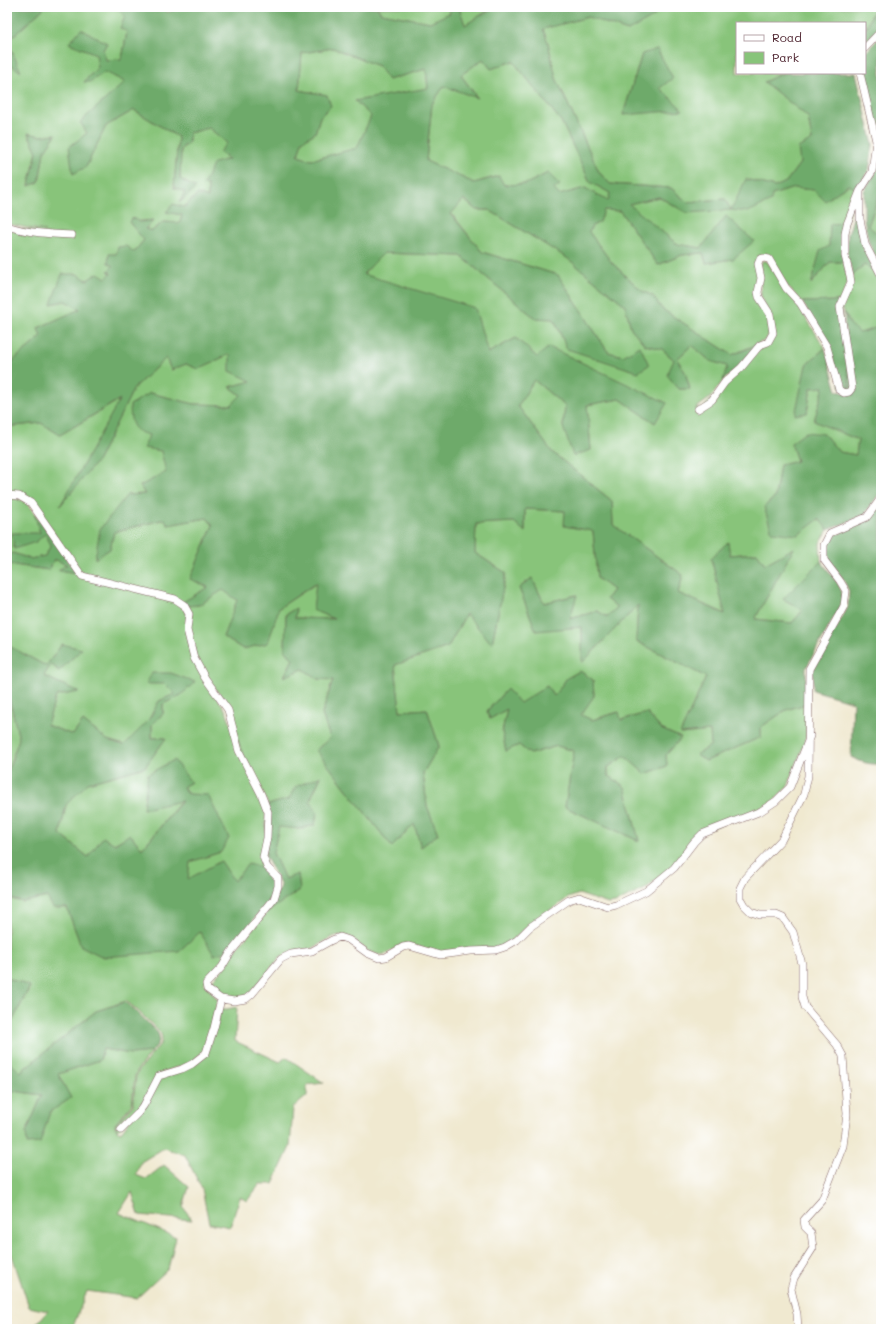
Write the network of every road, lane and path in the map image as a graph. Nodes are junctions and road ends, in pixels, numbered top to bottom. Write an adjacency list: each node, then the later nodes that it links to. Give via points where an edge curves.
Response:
1 (881, 31): 2 (street)
2 (866, 47)
3 (860, 74): 4 (street, via 876,141 872,172)
4 (860, 191): 7 (street, via 860,219 865,244); 8 (street, via 845,234 845,256 851,282 840,307 852,388 844,393 839,390 827,348 800,303 786,288 769,259 764,258 760,259 758,264 761,278 758,292 770,314 773,333 768,342 760,345 741,368 725,382 712,400)
5 (7, 226): 6 (street, via 44,234)
6 (72, 235)
7 (881, 275)
8 (698, 409)
9 (7, 495): 12 (street, via 19,496 31,503 82,576 175,599 184,605 189,614 187,630 194,658 228,710 239,751 268,812 264,858 267,867 278,878 274,899 206,984 207,989)
10 (881, 498): 11 (street, via 867,517 830,533 824,544 824,560 846,591 844,606 809,669)
11 (810, 736): 12 (street, via 790,787 776,801 761,811 702,834 674,868 646,891 616,905 608,907 578,897 569,900 530,927 517,940 496,950 440,955 409,946 379,958 340,937 312,951 291,954 281,959 246,999); 14 (street, via 808,776 804,794 782,839 744,878 740,888 740,898 751,912 783,918 793,932 802,964 802,997 805,1007 843,1056 847,1114 843,1146 822,1200 804,1220 805,1227 811,1233 813,1248 794,1278 791,1289)
12 (221, 999): 13 (street, via 206,1053 192,1064 160,1076 138,1114)
13 (121, 1130)
14 (798, 1329)

